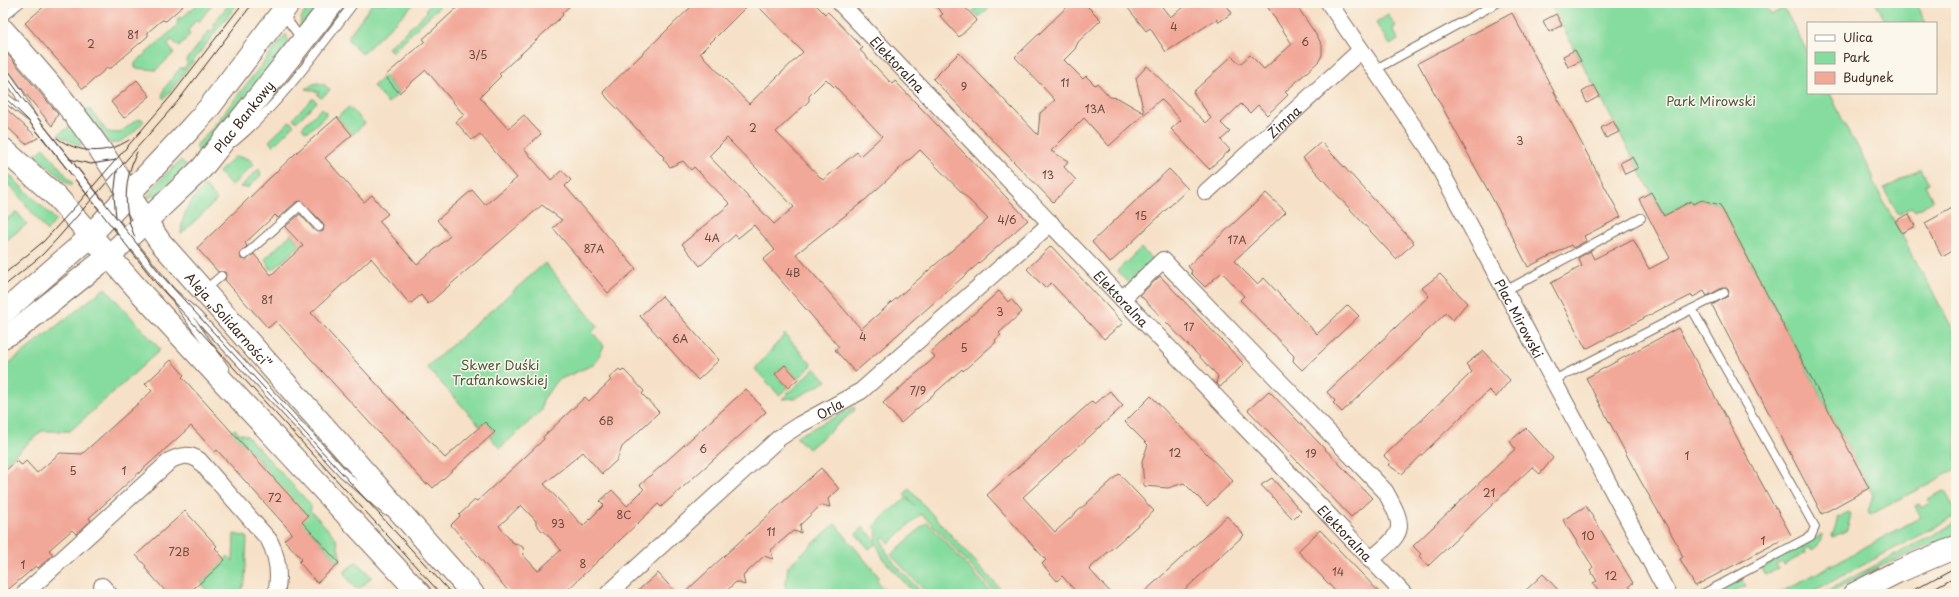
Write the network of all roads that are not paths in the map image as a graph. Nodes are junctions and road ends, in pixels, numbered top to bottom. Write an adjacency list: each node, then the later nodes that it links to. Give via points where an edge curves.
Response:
1 (20, 3): 8 (lane)
2 (333, 3): 10 (main road, Plac Bankowy)
3 (354, 3): 17 (lane, via 255,125)
4 (840, 3): 23 (street, Elektoralna)
5 (1329, 3): 11 (street, Plac Mirowski)
6 (1497, 3): 12 (lane)
7 (288, 6): 10 (lane); 19 (main road, via 208,109)
8 (3, 17)
9 (3, 30): 19 (main road, Aleja „Solidarności”, via 46,79 92,139)
10 (303, 41): 17 (main road, Plac Bankowy)
11 (1361, 50): 12 (street, Plac Mirowski); 18 (street, Zimna)
12 (1376, 69): 30 (street, Plac Mirowski, via 1429,149)
13 (3, 70): 15 (lane)
14 (3, 96): 15 (lane)
15 (32, 118): 20 (lane)
16 (3, 149): 25 (main road, via 57,197)
17 (202, 168): 22 (main road, Plac Bankowy)
18 (1206, 192)
19 (127, 194): 20 (main road); 22 (main road, Aleja „Solidarności”)
20 (108, 215): 25 (main road); 26 (lane)
21 (1641, 218): 30 (lane)
22 (145, 222): 26 (main road, Plac Bankowy); 31 (main road, Aleja „Solidarności”)
23 (1051, 223): 34 (street, Elektoralna); 47 (street, Orla, via 861,391 779,438)
24 (319, 227): 27 (lane, via 300,206)
25 (90, 235): 28 (main road); 36 (main road)
26 (128, 238): 28 (main road, Plac Bankowy); 33 (lane)
27 (245, 255)
28 (109, 256): 37 (main road, Plac Bankowy, via 15,331); 39 (main road)
29 (221, 276): 31 (lane)
30 (1506, 290): 38 (street, Plac Mirowski)
31 (203, 292): 41 (main road, Aleja „Solidarności”)
32 (1724, 293): 35 (lane)
33 (173, 294): 39 (lane); 41 (lane, via 196,314 343,473)
34 (1122, 299): 42 (street, Elektoralna); 42 (street, via 1163,260 1385,491 1396,511 1400,523 1399,531)
35 (1692, 309): 38 (lane); 50 (lane, via 1815,527 1811,536)
36 (3, 313)
37 (3, 337)
38 (1554, 380): 49 (street, Plac Mirowski)
39 (267, 427): 45 (main road)
40 (1956, 547): 51 (main road)
41 (433, 551): 46 (main road, Aleja „Solidarności”)
42 (1370, 560): 48 (street, Elektoralna)
43 (24, 594): 44 (street, via 171,460 191,456 199,460 269,540 278,566)
44 (276, 594)
45 (420, 594)
46 (473, 594)
47 (608, 594)
48 (1404, 594)
49 (1668, 594)
50 (1703, 594)
51 (1854, 594)

